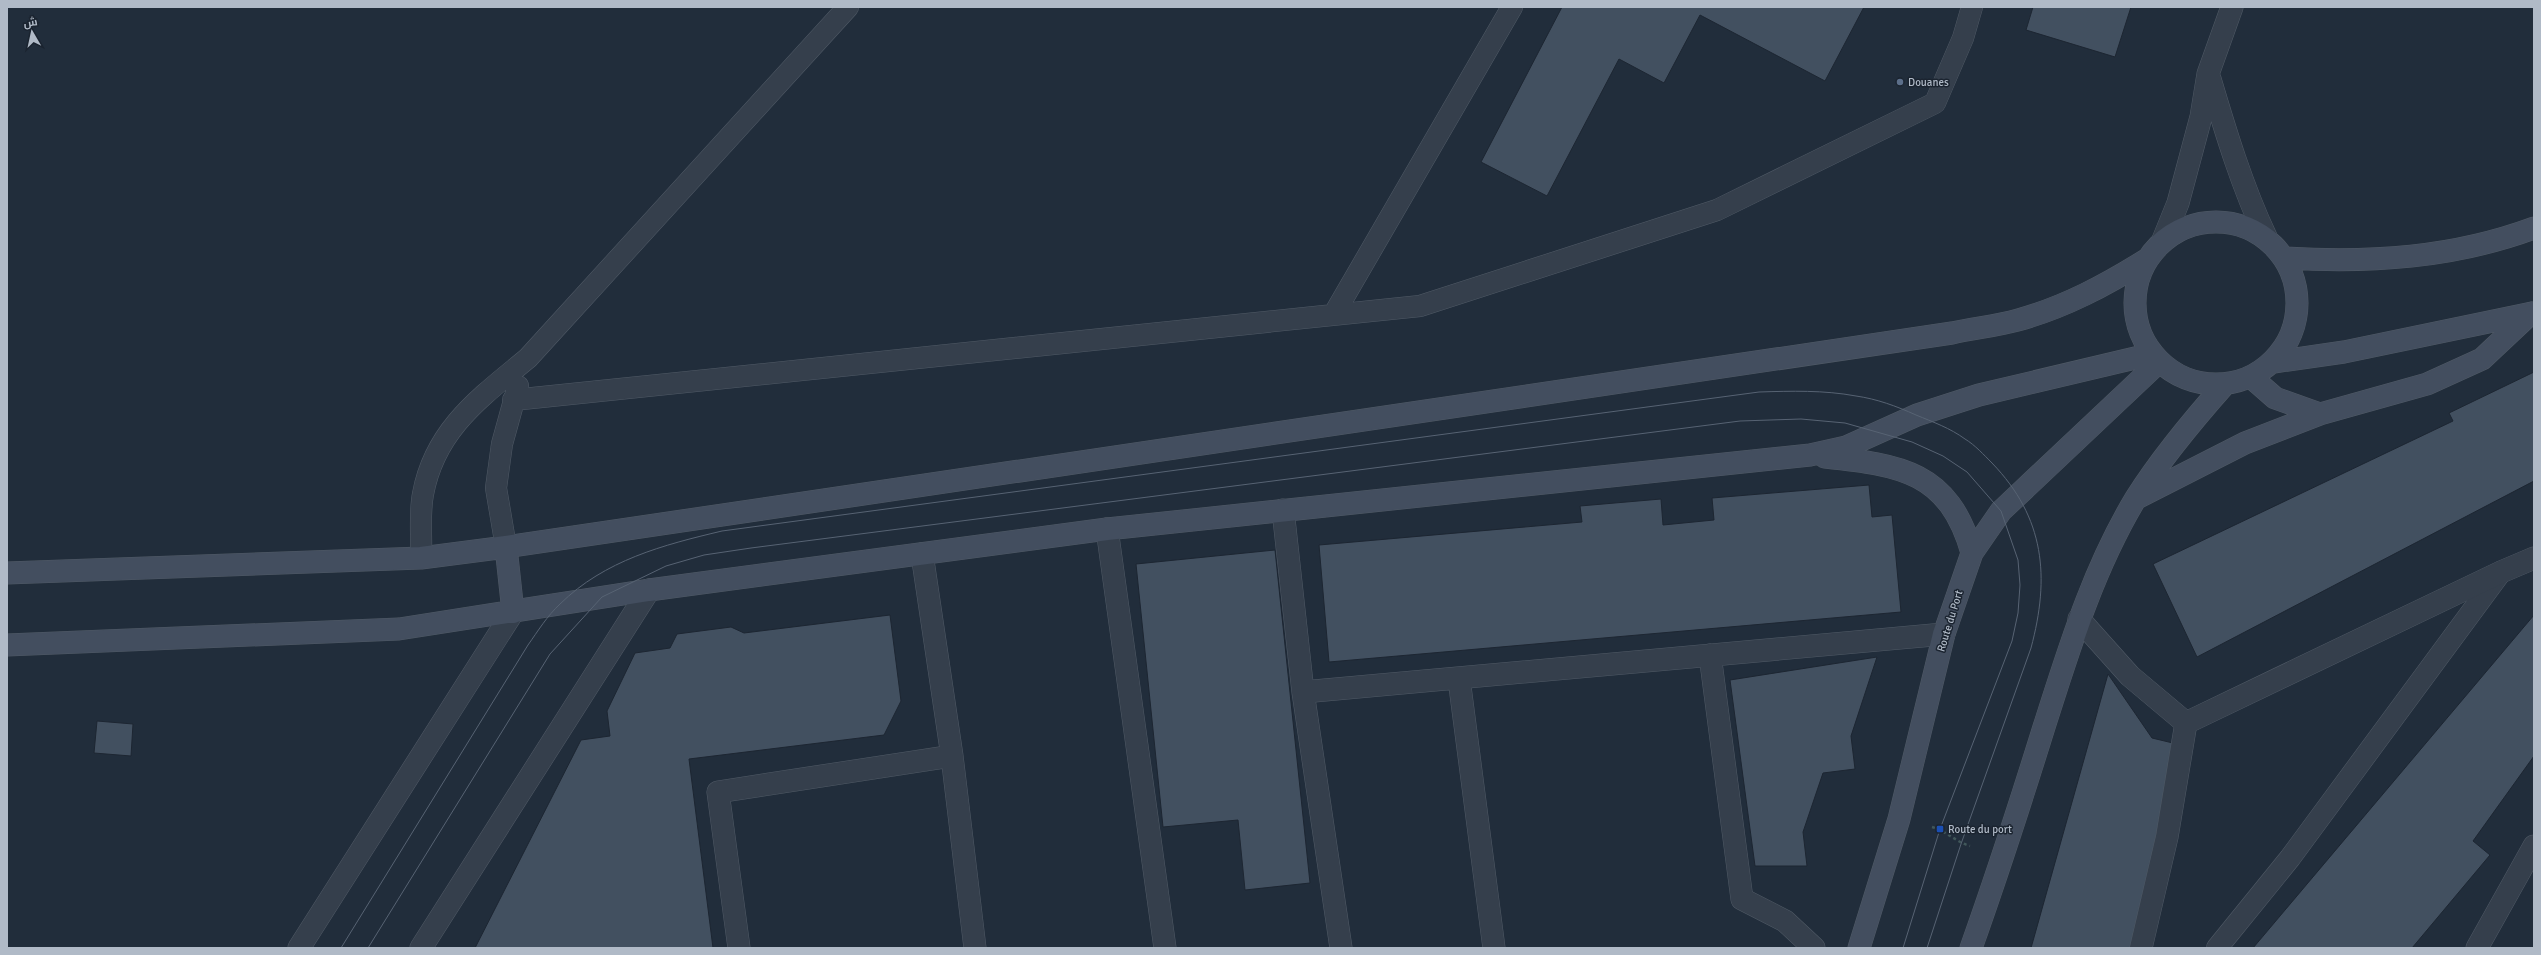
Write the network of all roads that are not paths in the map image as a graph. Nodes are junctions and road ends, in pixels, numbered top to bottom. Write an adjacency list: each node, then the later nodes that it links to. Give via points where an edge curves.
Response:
1 (848, 7): 13 (lane)
2 (1512, 7): 12 (lane)
3 (1972, 7): 12 (lane, via 1963,38 1936,103 1717,210 1420,306)
4 (2232, 7): 5 (street)
5 (2208, 74): 7 (street, via 2235,163); 8 (street, via 2190,161 2178,203)
6 (2534, 228): 9 (main road, via 2462,249 2404,258 2344,261)
7 (2266, 237): 8 (main road, via 2242,225 2214,220 2187,226); 9 (main road)
8 (2163, 240): 10 (main road)
9 (2285, 258): 15 (main road, via 2296,284 2298,311 2290,338)
10 (2146, 260): 14 (main road, via 2136,283 2134,308 2140,333); 24 (main road, via 2102,287 2064,304 2018,320 1952,333)
11 (2532, 312): 15 (main road, via 2344,352); 19 (main road, via 2482,359 2427,384)
12 (1334, 314): 18 (lane)
13 (528, 358): 18 (lane); 27 (lane, via 472,405 446,434 423,494)
14 (2156, 358): 17 (main road, via 2178,376 2201,384); 20 (main road, via 1979,395 1917,415 1846,447); 26 (main road, Route du Port, via 2001,511)
15 (2274, 362): 16 (main road)
16 (2251, 377): 17 (main road); 19 (main road, via 2275,398)
17 (2225, 384): 21 (main road, via 2184,431)
18 (514, 400): 24 (lane, via 502,444 496,488)
19 (2320, 414): 21 (main road, via 2245,443)
20 (1810, 455): 22 (main road); 26 (main road, via 1877,462 1926,480 1957,514)
21 (2136, 499): 33 (main road, via 2105,558)
22 (1283, 510): 23 (main road); 38 (street)
23 (1107, 529): 25 (main road); 46 (street)
24 (506, 547): 27 (main road); 32 (main road)
25 (922, 554): 31 (main road); 40 (street)
26 (1972, 554): 34 (main road, Route du Port)
27 (421, 558): 30 (main road)
28 (2534, 558): 29 (street)
29 (2501, 572): 39 (street); 53 (lane, via 2290,858)
30 (7, 573)
31 (649, 590): 32 (main road); 43 (street)
32 (513, 612): 35 (main road, via 399,629); 42 (street)
33 (2079, 619): 39 (street, via 2130,676); 51 (main road)
34 (1944, 634): 36 (street); 50 (main road, Route du Port, via 1899,819)
35 (7, 645)
36 (1710, 655): 37 (street); 49 (street, via 1742,899 1785,921)
37 (1459, 679): 38 (street); 48 (street)
38 (1303, 692): 47 (street)
39 (2186, 723): 52 (street, via 2167,837)
40 (952, 756): 44 (street, via 718,792); 45 (street)
41 (2534, 846): 54 (street)
42 (299, 948)
43 (421, 948)
44 (739, 948)
45 (975, 948)
46 (1165, 948)
47 (1341, 948)
48 (1494, 948)
49 (1814, 948)
50 (1859, 948)
51 (1971, 948)
52 (2141, 948)
53 (2217, 948)
54 (2477, 948)

